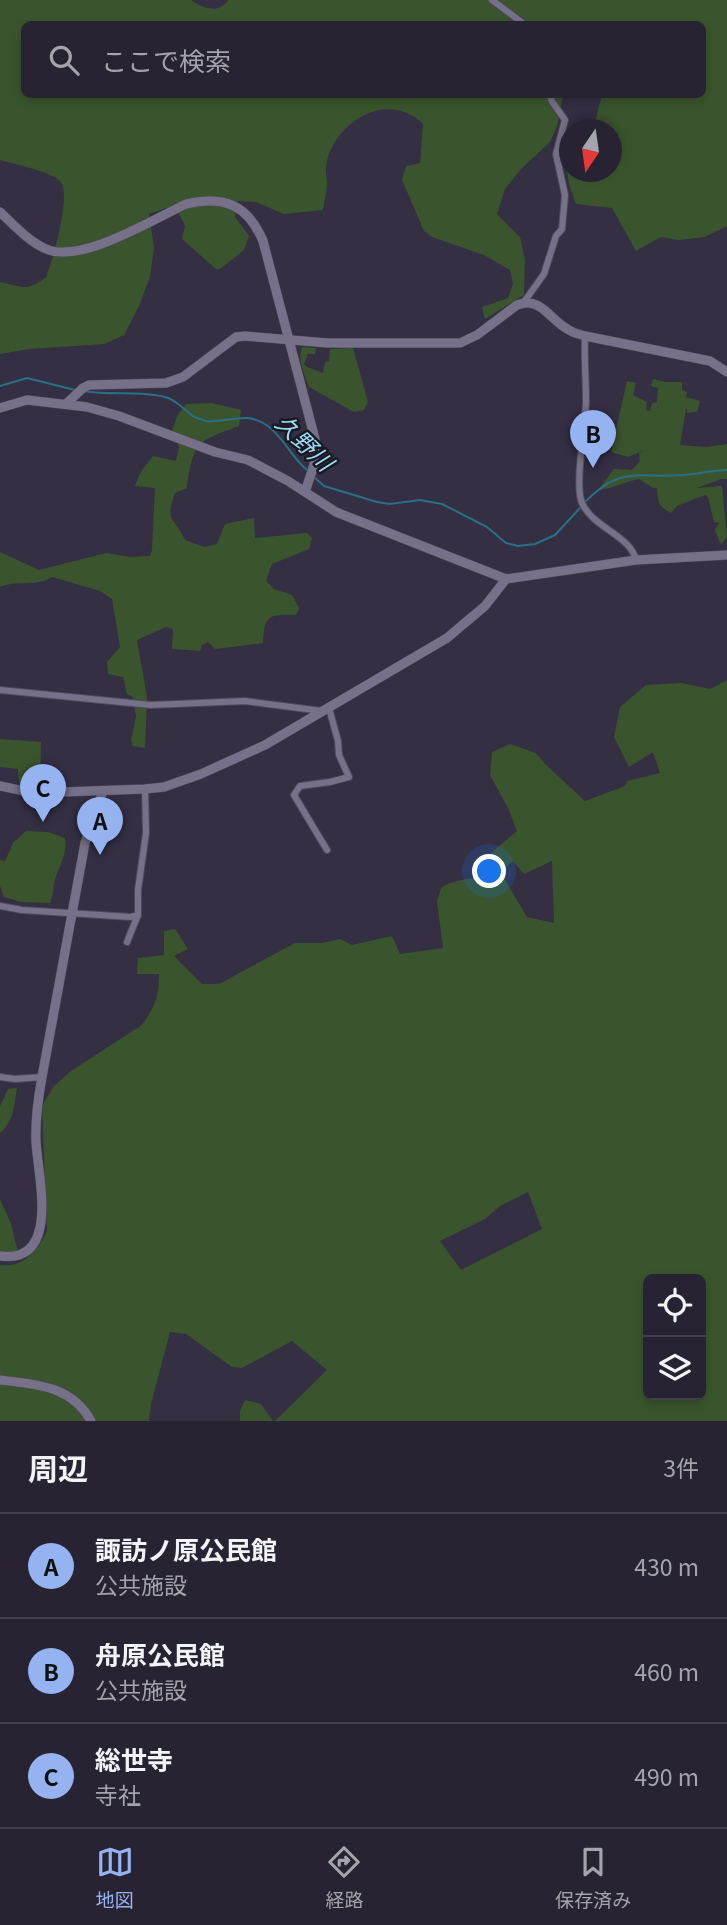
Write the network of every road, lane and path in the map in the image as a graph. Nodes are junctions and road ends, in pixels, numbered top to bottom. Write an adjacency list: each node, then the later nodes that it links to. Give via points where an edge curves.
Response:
1 (492, 0): 2 (street)
2 (520, 21)
3 (551, 98): 5 (street, via 565,120 555,154 565,208 562,229 544,274)
4 (0, 212): 7 (street, via 45,249 74,253 186,204 228,203 258,230)
5 (524, 302): 6 (street, via 542,306 568,330); 7 (street, via 460,343)
6 (584, 336): 8 (street, via 710,360); 13 (street, via 586,400 580,500 588,513 628,544)
7 (290, 339): 9 (street, via 236,337 183,377 166,383 89,385); 11 (street, via 315,439)
8 (727, 372)
9 (66, 404): 10 (street, via 27,400); 11 (street, via 103,411 248,460)
10 (0, 408)
11 (307, 488): 14 (street, via 336,512)
12 (727, 555): 13 (street)
13 (636, 560): 14 (street)
14 (506, 579): 16 (street, via 485,606 447,638)
15 (0, 690): 16 (street, via 150,705 245,701)
16 (326, 710): 18 (street, via 235,760 183,782); 20 (street, via 349,777 300,786 294,795)
17 (0, 786): 19 (street, via 34,793)
18 (145, 789): 19 (street); 23 (street)
19 (103, 792): 22 (street, via 85,843)
20 (327, 850)
21 (0, 906): 22 (street)
22 (71, 913): 23 (street); 26 (street)
23 (138, 915): 24 (street)
24 (127, 942)
25 (0, 1077): 26 (street)
26 (41, 1077): 27 (street, via 36,1140 40,1233 28,1250)
27 (0, 1256)
28 (0, 1380): 29 (street, via 71,1396)
29 (91, 1421)

